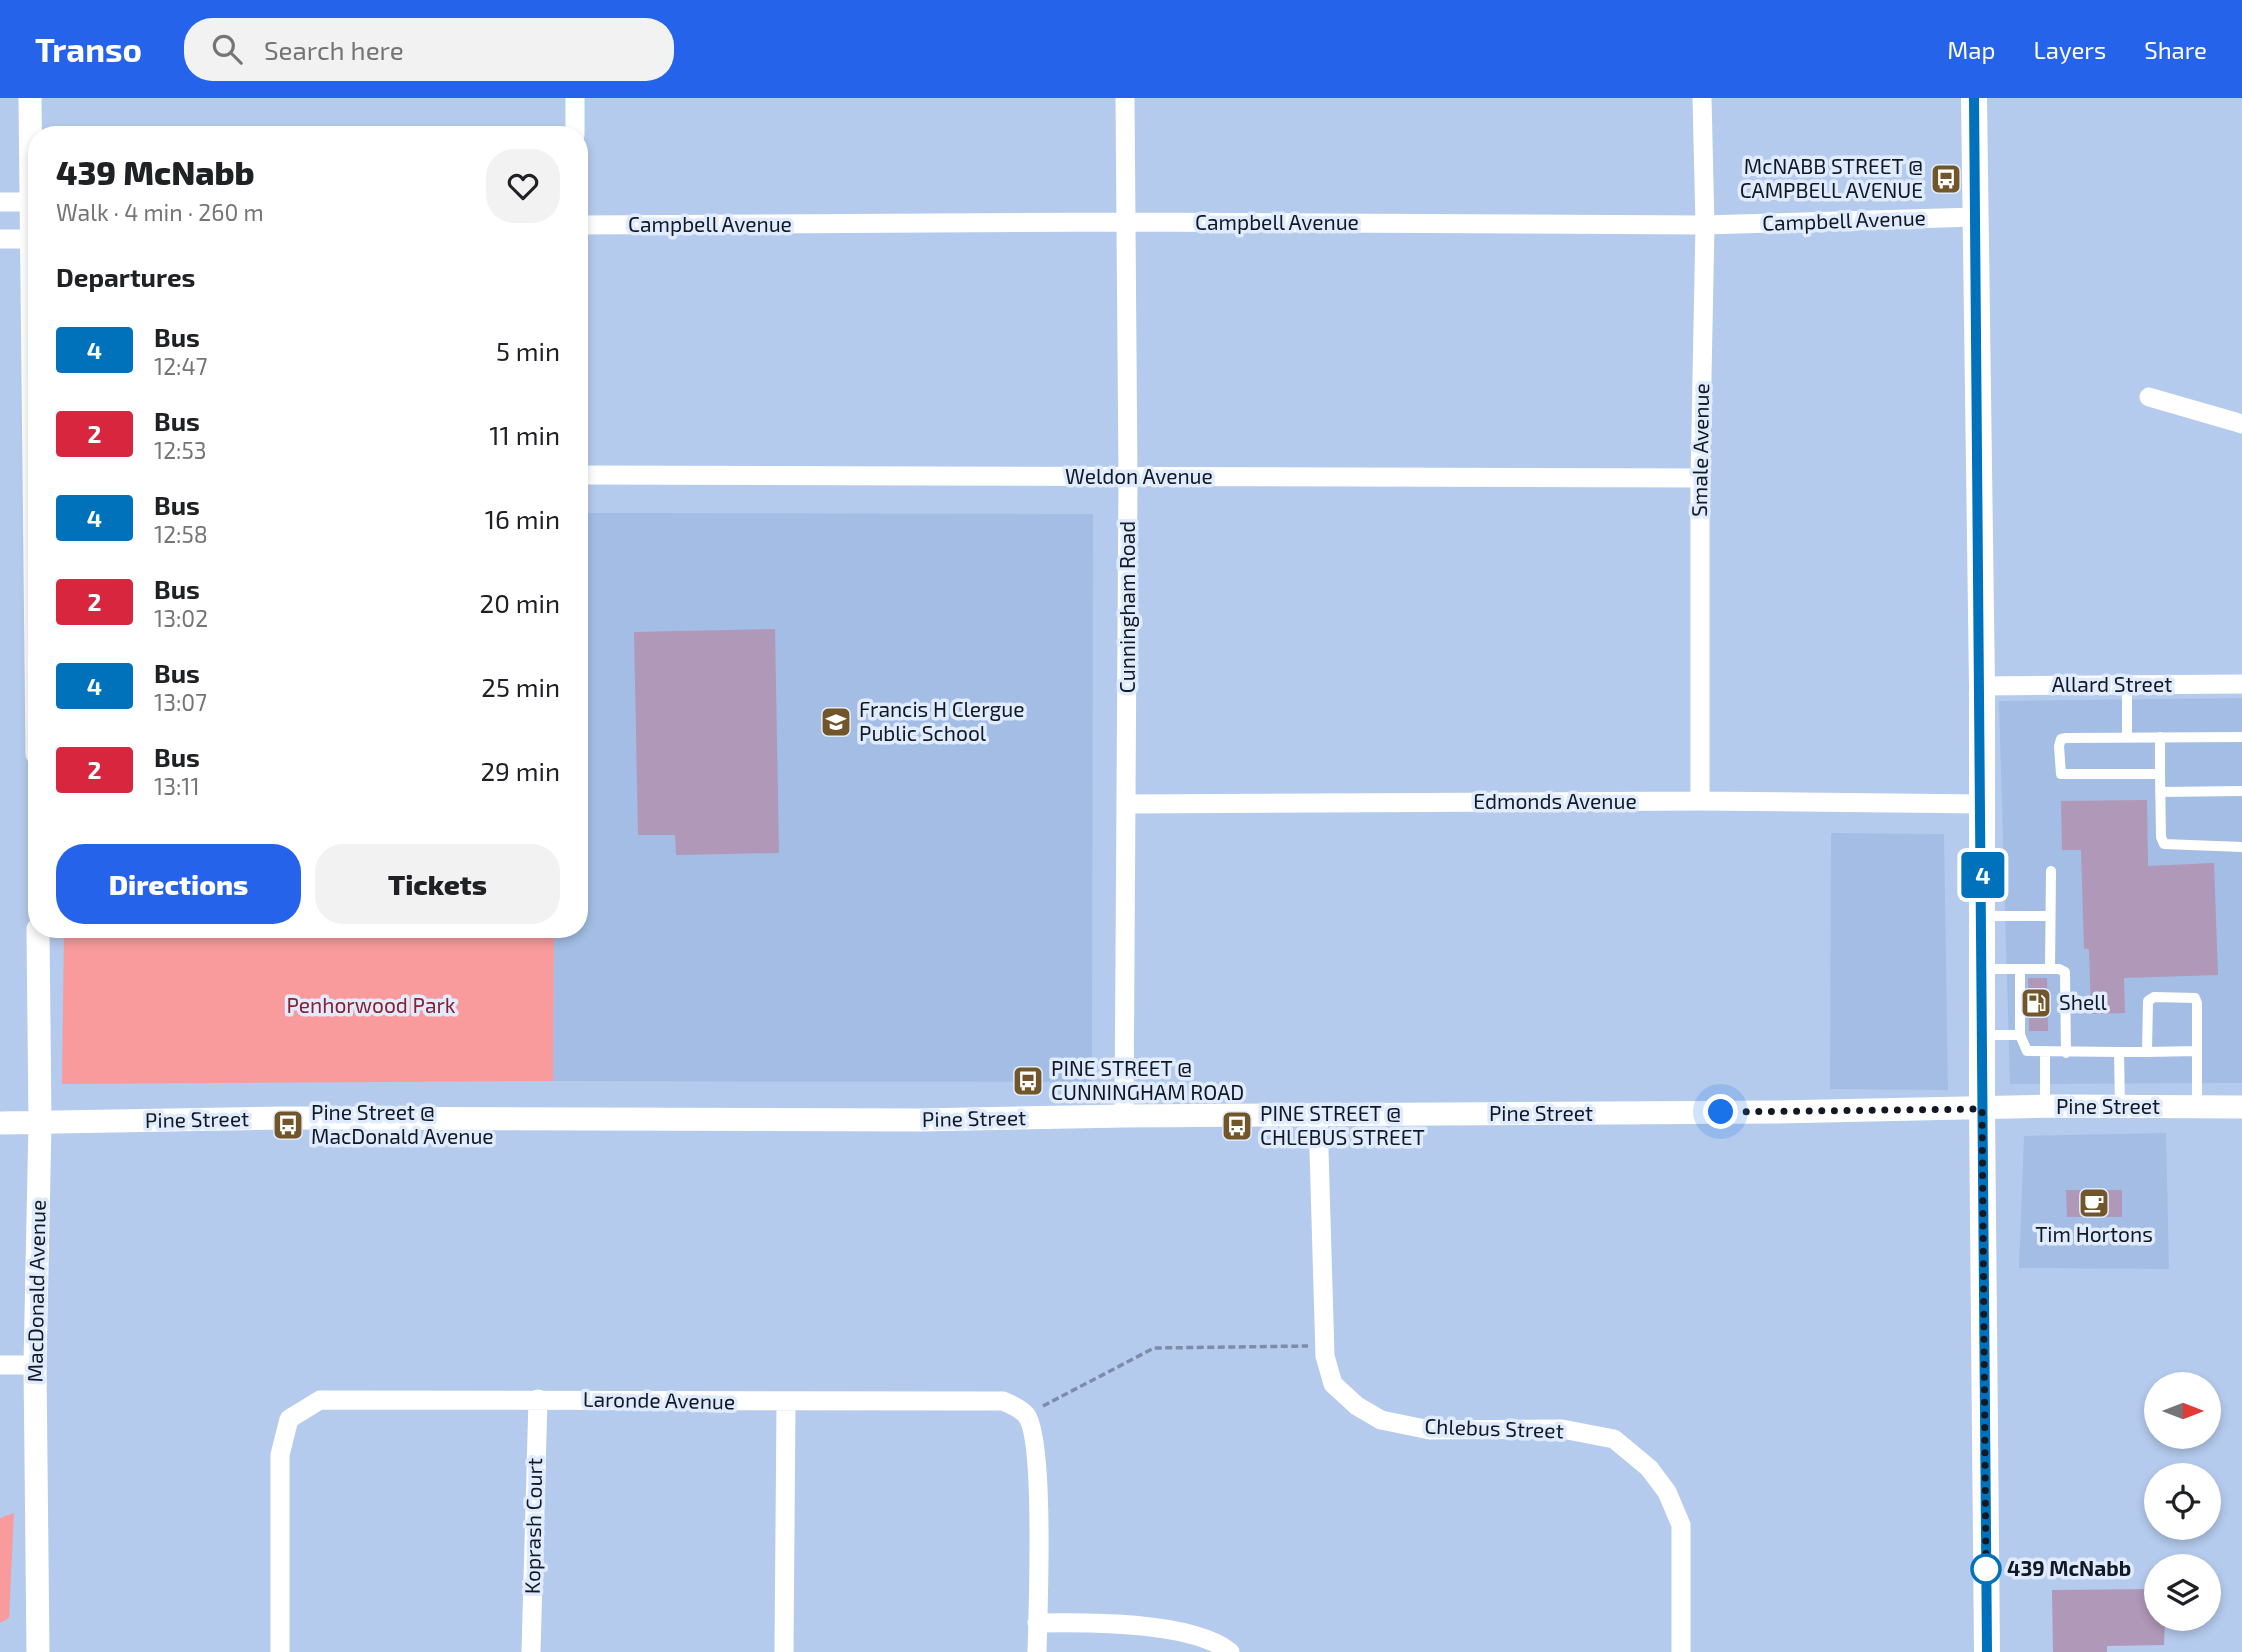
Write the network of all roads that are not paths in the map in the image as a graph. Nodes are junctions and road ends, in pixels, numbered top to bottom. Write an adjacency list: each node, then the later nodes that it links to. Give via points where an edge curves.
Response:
1 (30, 98): 6 (street)
2 (575, 98): 7 (street)
3 (1125, 98): 12 (street, Cunningham Road)
4 (1702, 98): 14 (street, Smale Avenue)
5 (1974, 98): 9 (main road)
6 (30, 126)
7 (575, 126)
8 (0, 202): 10 (street)
9 (1976, 216): 14 (street, Campbell Avenue); 23 (main road)
10 (28, 217)
11 (28, 222): 15 (street)
12 (1126, 222): 13 (street, Campbell Avenue); 14 (street, Campbell Avenue); 19 (street, Cunningham Road)
13 (588, 225)
14 (1705, 225): 20 (street, Smale Avenue)
15 (0, 239)
16 (2149, 397): 17 (street)
17 (2242, 424)
18 (588, 475): 19 (street, Weldon Avenue)
19 (1128, 477): 20 (street, Weldon Avenue); 31 (street, Cunningham Road)
20 (1700, 478): 30 (street, Smale Avenue)
21 (2127, 684): 22 (street, Allard Street); 23 (street, Allard Street); 26 (lane)
22 (2242, 684)
23 (1982, 686): 32 (main road)
24 (2160, 737): 25 (lane); 26 (lane); 27 (lane)
25 (2242, 737)
26 (2127, 738): 27 (lane, via 2061,739 2061,774)
27 (2160, 774): 29 (lane)
28 (2242, 791): 29 (lane)
29 (2160, 792): 33 (lane, via 2164,844)
30 (1700, 801): 31 (street, Edmonds Avenue); 32 (street, Edmonds Avenue)
31 (1127, 804): 53 (street, Cunningham Road)
32 (1983, 804): 35 (main road)
33 (2242, 847)
34 (2051, 871): 36 (lane)
35 (1983, 916): 36 (lane); 38 (main road)
36 (2050, 916): 40 (lane)
37 (38, 938): 55 (street, MacDonald Avenue)
38 (1982, 969): 39 (lane); 41 (main road)
39 (2020, 969): 40 (lane); 42 (lane)
40 (2050, 969): 47 (lane, via 2065,972)
41 (1982, 1035): 42 (lane); 52 (main road)
42 (2020, 1035): 46 (lane, via 2027,1051)
43 (2197, 1051): 45 (lane); 45 (lane, via 2197,1003 2191,997 2148,1001); 50 (lane)
44 (2119, 1052): 45 (lane); 47 (lane); 49 (lane)
45 (2147, 1052)
46 (2045, 1053): 47 (lane); 48 (lane)
47 (2066, 1053)
48 (2045, 1106): 49 (street, Pine Street); 52 (street, Pine Street)
49 (2120, 1106): 50 (street, Pine Street)
50 (2197, 1107): 51 (street, Pine Street)
51 (2242, 1107)
52 (1982, 1109): 54 (street, Pine Street); 69 (main road)
53 (1124, 1116): 54 (street, Pine Street); 55 (street, Pine Street)
54 (1318, 1116): 68 (street, Chlebus Street, via 1324,1346 1333,1384 1381,1420 1430,1430 1562,1429 1614,1439 1649,1468 1667,1492 1681,1525)
55 (40, 1123): 56 (street, Pine Street); 58 (street, MacDonald Avenue)
56 (0, 1124)
57 (0, 1365): 58 (street)
58 (35, 1366): 62 (street, MacDonald Avenue)
59 (538, 1399): 60 (street, Laronde Avenue); 63 (street, Laronde Avenue, via 320,1400 289,1419 280,1455); 64 (street, Koprash Court)
60 (786, 1402): 61 (street, Laronde Avenue, via 1003,1401 1026,1415 1037,1453); 65 (street)
61 (1037, 1623): 66 (street); 67 (street, via 1095,1622 1184,1633 1205,1637)
62 (38, 1652)
63 (280, 1652)
64 (531, 1652)
65 (783, 1652)
66 (1037, 1652)
67 (1230, 1652)
68 (1681, 1652)
69 (1987, 1652)

